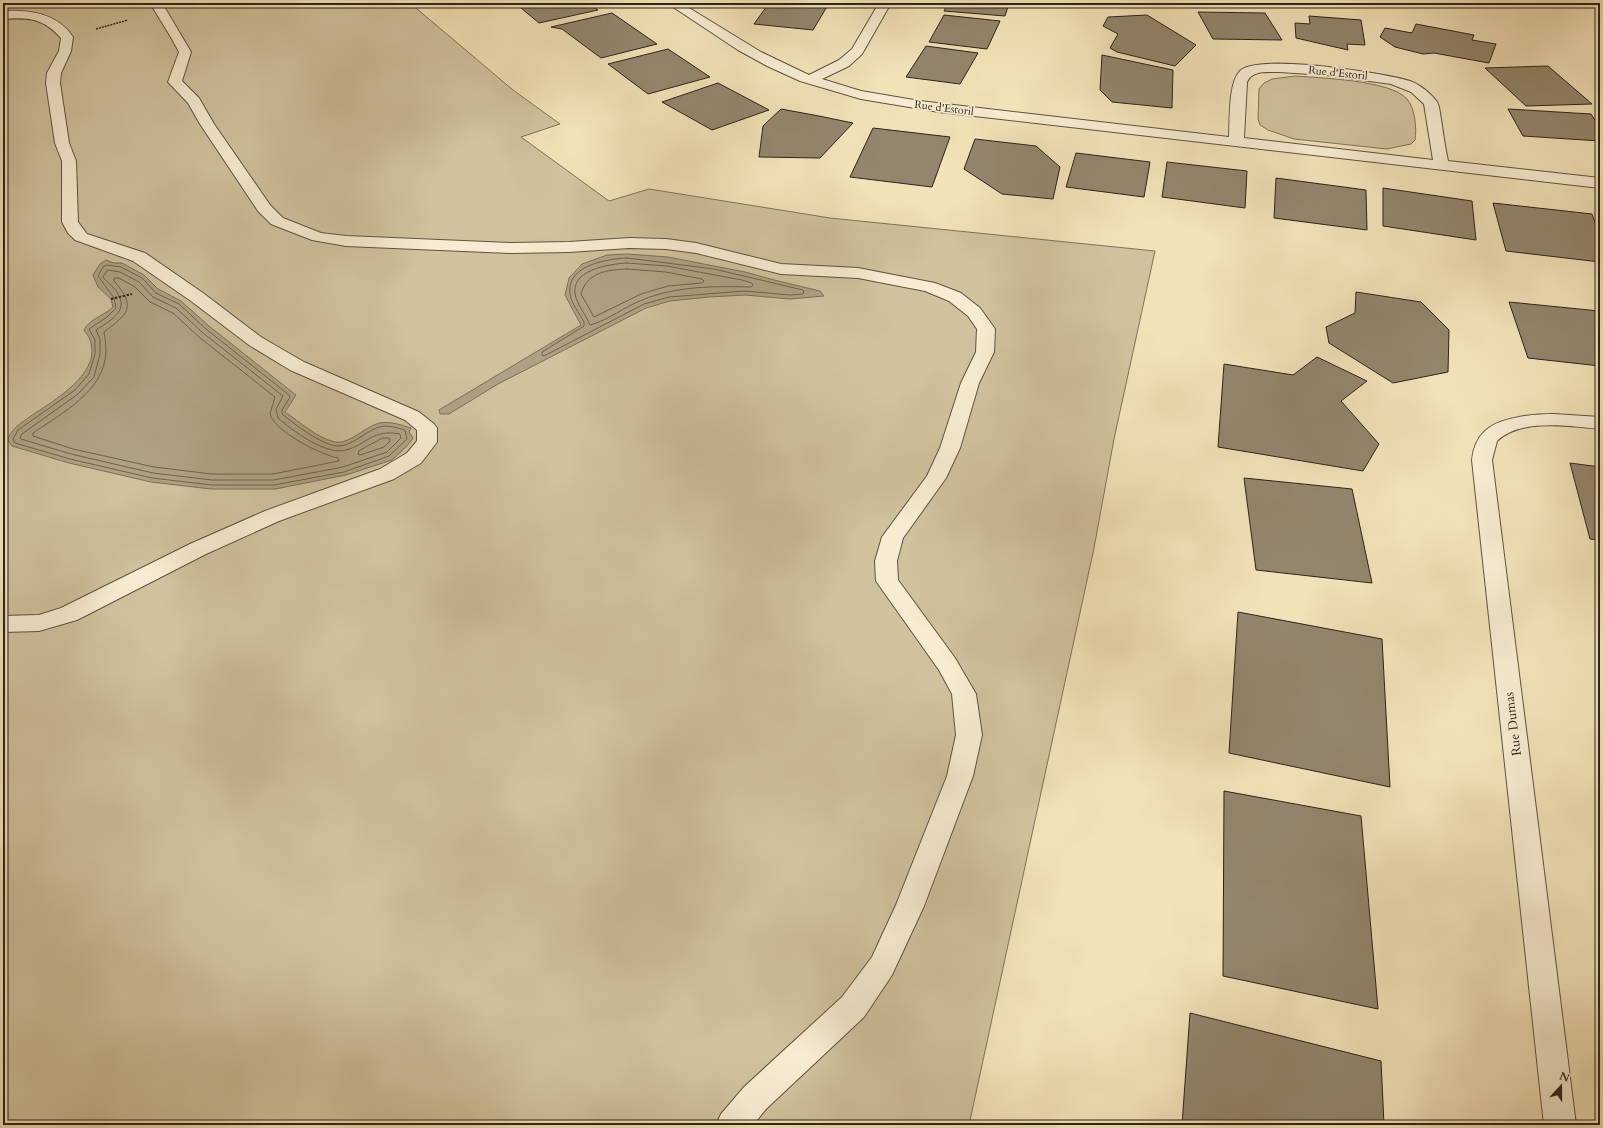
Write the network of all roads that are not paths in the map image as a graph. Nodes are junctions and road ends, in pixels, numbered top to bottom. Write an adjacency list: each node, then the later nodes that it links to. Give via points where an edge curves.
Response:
1 (673, 3): 5 (street, Rue d'Estoril, via 760,57)
2 (885, 3): 5 (street, via 862,45 854,54 844,63)
3 (158, 7): 11 (street, via 181,41 185,52 175,82 194,101 264,208 277,221 296,229 318,237 346,241 422,245 511,248 629,243 696,248 781,268 858,272 929,288 955,297 974,312 986,329 985,352 970,383 950,448 936,478 893,538 886,561 888,581 947,664 964,694 969,735 960,776 910,906 882,966 852,1007 755,1098)
4 (3, 15): 10 (street, via 32,16 51,22 67,37 65,51 54,73 53,83 62,143 68,161 70,222 74,230 82,237 139,256 255,341 297,366 412,416 428,428 427,442 414,458 387,474 272,516 69,614 39,623)
5 (810, 80): 6 (street, Rue d'Estoril, via 844,91 907,104)
6 (1236, 142): 7 (street, Rue d'Estoril); 7 (street, Rue d'Estoril, via 1240,82 1243,75 1249,71 1285,67 1366,76 1403,83 1425,96 1431,104)
7 (1441, 165): 8 (street, Rue d'Estoril)
8 (1600, 183)
9 (1600, 424): 12 (street, Rue Dumas, via 1556,420 1520,423 1490,436 1482,460)
10 (3, 624)
11 (732, 1125)
12 (1560, 1125)

